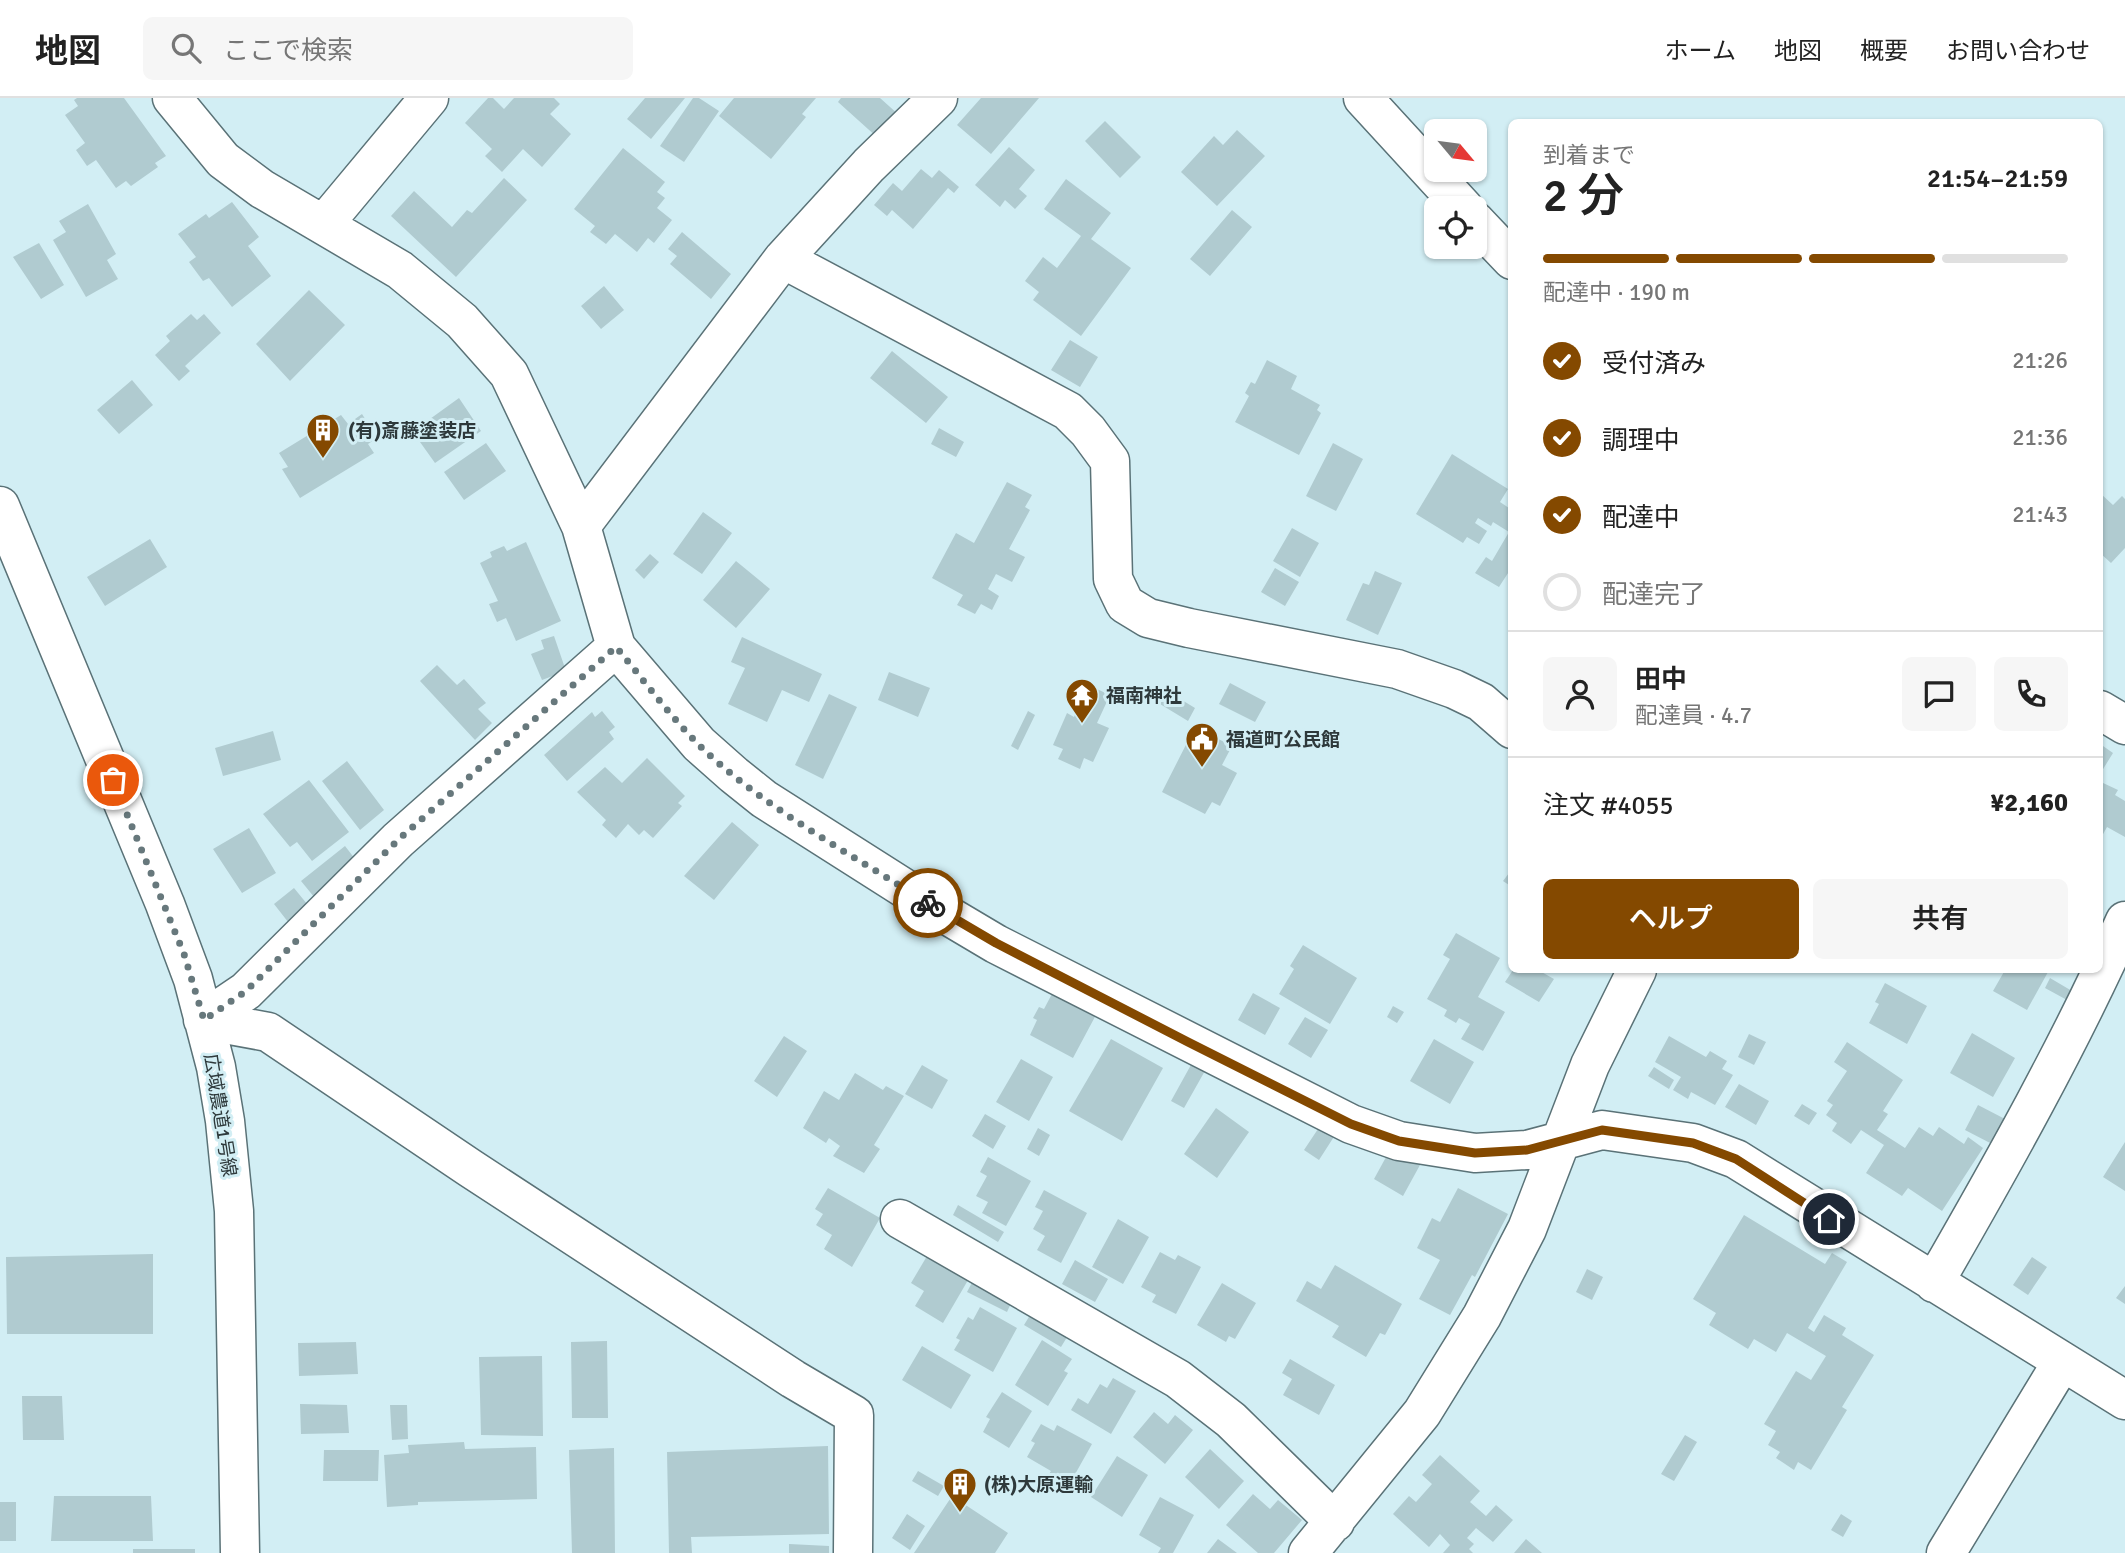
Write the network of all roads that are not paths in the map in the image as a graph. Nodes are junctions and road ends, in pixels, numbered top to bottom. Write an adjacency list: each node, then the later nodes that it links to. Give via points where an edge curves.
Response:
1 (172, 98): 6 (street, via 223,160 262,189)
2 (429, 98): 6 (street)
3 (938, 98): 9 (street, via 869,164)
4 (1363, 98): 5 (street)
5 (1453, 196)
6 (324, 224): 11 (street, via 400,270 462,321 509,374)
7 (1487, 234): 8 (street)
8 (1508, 256)
9 (783, 259): 11 (street); 15 (street, via 1068,411 1088,431 1110,461 1114,579 1125,604 1148,618 1189,628 1397,669 1481,702)
10 (0, 506): 20 (street, 広域農道1号線, via 165,904)
11 (581, 526): 12 (street)
12 (616, 647): 20 (street, via 398,840 246,991); 21 (street, via 699,744 764,799 1008,950 1351,1124 1399,1141 1475,1153 1527,1150)
13 (2103, 712): 14 (street)
14 (2125, 725)
15 (1508, 726)
16 (2125, 921): 17 (street)
17 (2103, 971)
18 (1636, 973): 21 (street, via 1590,1065)
19 (2102, 973): 23 (street, via 2025,1124)
20 (204, 1020): 27 (street, 広域農道1号線, via 225,1121 234,1211); 28 (street, via 268,1032 854,1415)
21 (1561, 1141): 23 (street, via 1602,1130 1693,1143 1736,1159); 26 (street, via 1527,1229 1482,1316 1422,1413)
22 (900, 1219): 26 (street, via 1178,1379 1230,1420)
23 (1934, 1283): 24 (street)
24 (2062, 1362): 25 (street); 30 (street)
25 (2125, 1400)
26 (1335, 1522): 29 (street)
27 (240, 1553)
28 (853, 1553)
29 (1308, 1553)
30 (1946, 1553)

